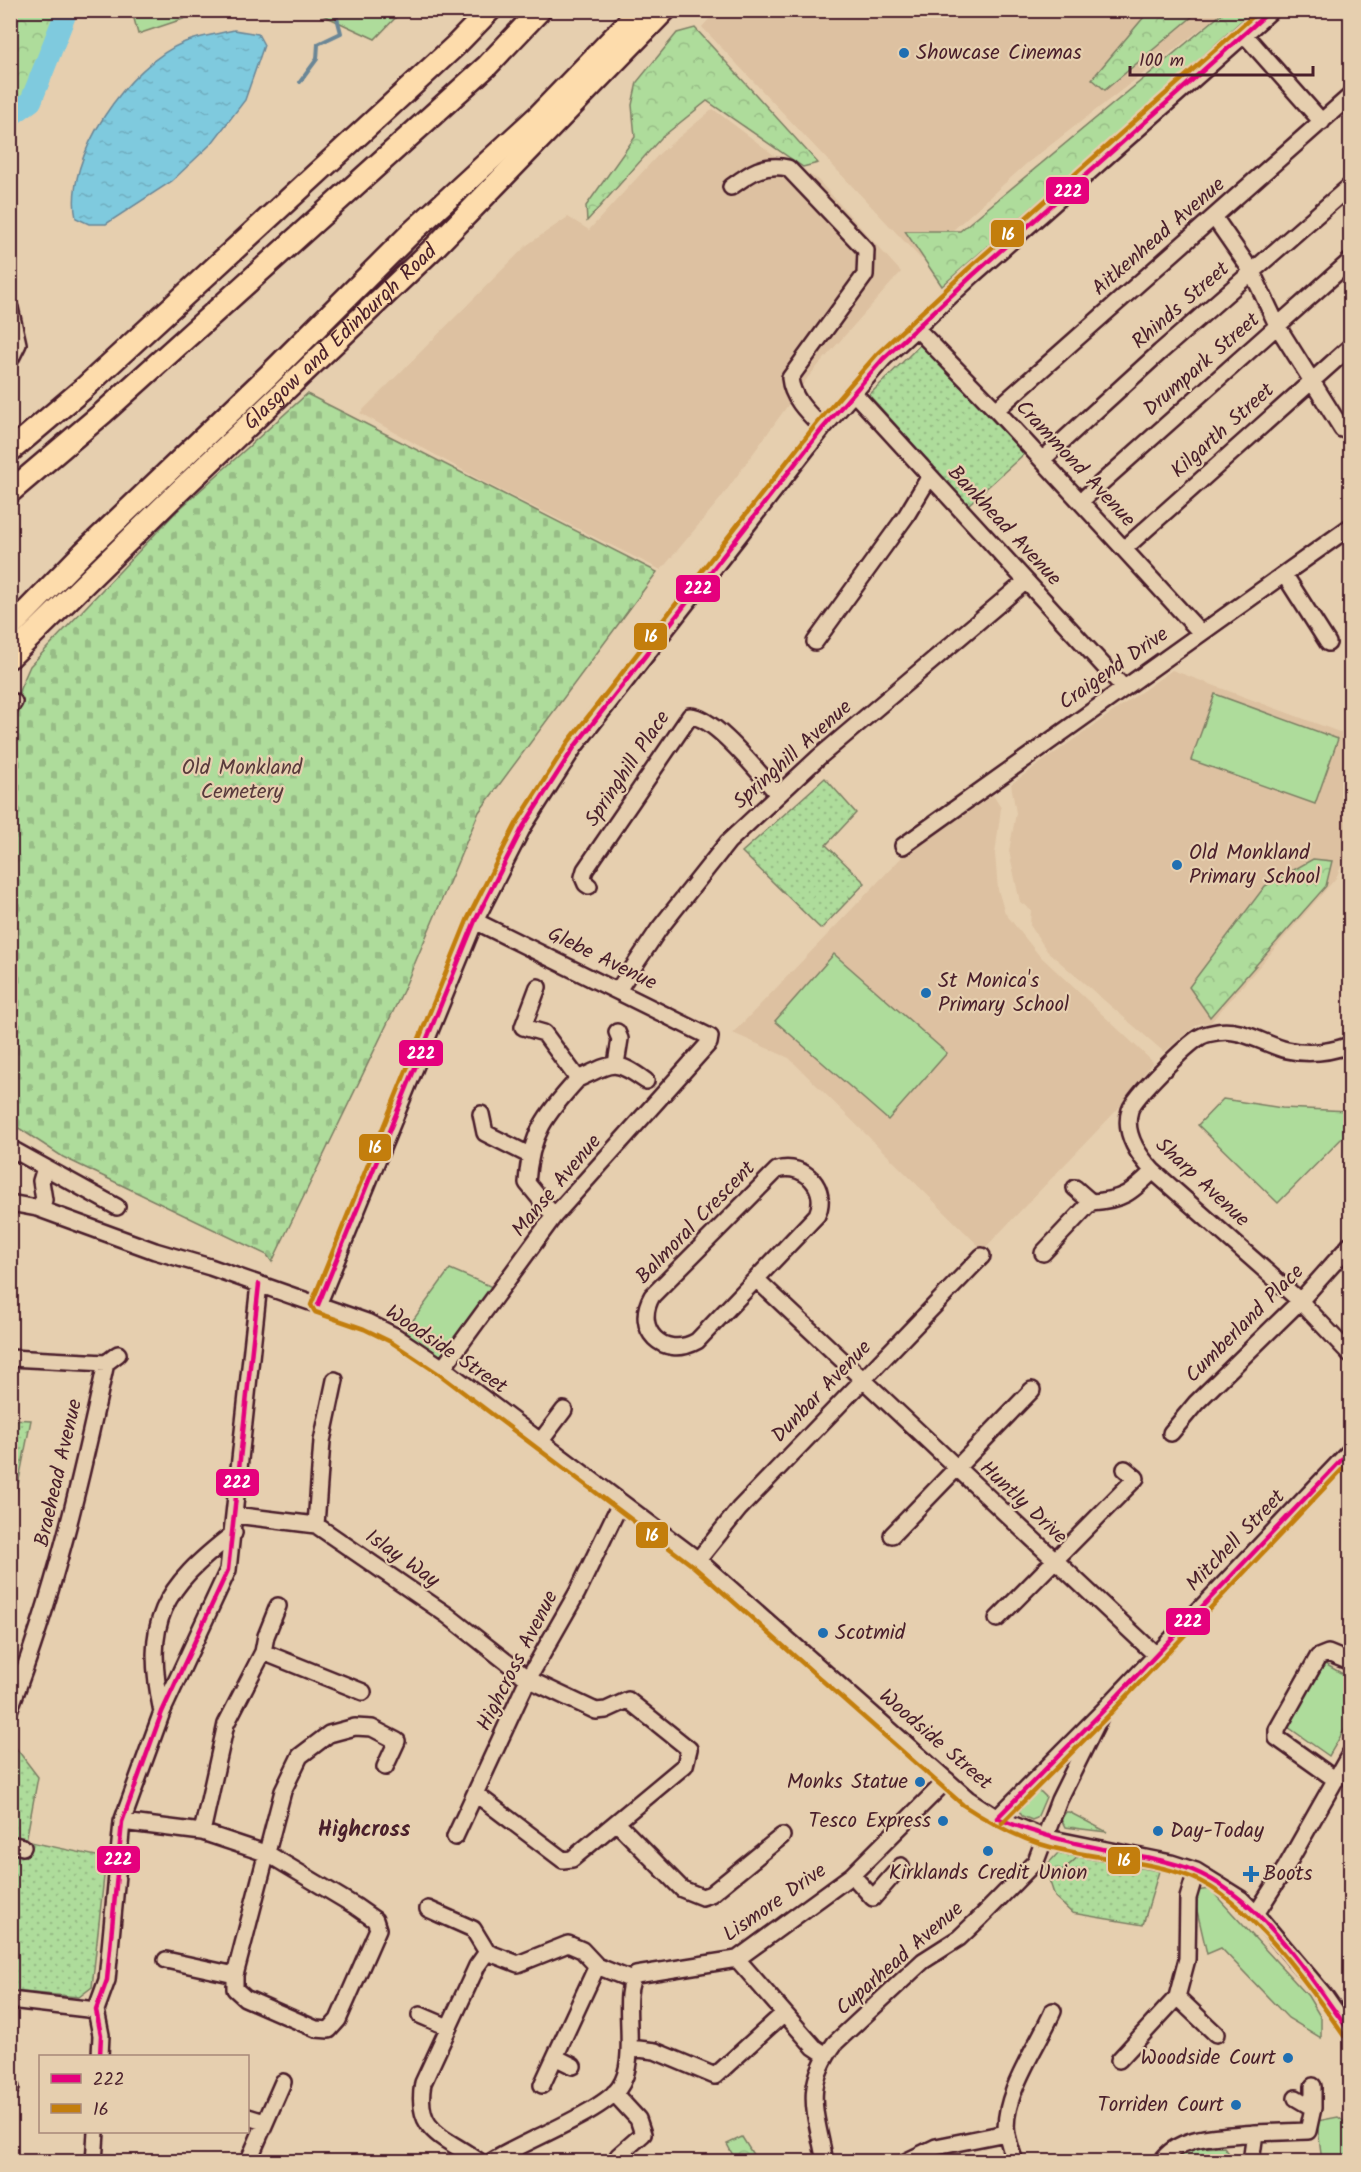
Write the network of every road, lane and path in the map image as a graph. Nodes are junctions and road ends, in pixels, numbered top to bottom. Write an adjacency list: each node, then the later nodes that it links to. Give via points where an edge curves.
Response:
1 (490, 10): 24 (highway, via 83,389)
2 (540, 10): 27 (highway, via 487,66 104,413)
3 (640, 10): 33 (highway, Glasgow and Edinburgh Road, via 538,116 412,232)
4 (665, 10): 37 (highway, Glasgow and Edinburgh Road, via 435,247)
5 (1272, 10): 6 (street)
6 (1244, 34): 8 (street); 15 (street)
7 (1350, 96): 8 (street, Aitkenhead Avenue)
8 (1322, 122): 11 (street, Aitkenhead Avenue)
9 (1350, 186): 13 (street, Rhinds Street)
10 (731, 187): 23 (street, via 755,170 773,165 788,168 866,250 866,275 790,378 802,408)
11 (1214, 217): 13 (street); 21 (street, Aitkenhead Avenue)
12 (1350, 261): 16 (street, Drumpark Street)
13 (1252, 272): 16 (street); 25 (street, Rhinds Street)
14 (10, 308): 18 (street, via 18,344)
15 (915, 327): 20 (street); 21 (street, Crammond Avenue)
16 (1278, 327): 19 (street); 28 (street, Drumpark Street)
17 (1350, 347): 19 (street, Kilgarth Street)
18 (10, 360)
19 (1311, 381): 22 (street, via 1342,429); 30 (street, Kilgarth Street)
20 (853, 392): 23 (street); 26 (street, Bankhead Avenue)
21 (996, 410): 25 (street, Crammond Avenue)
22 (1350, 427)
23 (824, 428): 42 (street, via 575,746 523,827)
24 (10, 451)
25 (1042, 460): 28 (street, Crammond Avenue)
26 (930, 476): 32 (street, Bankhead Avenue); 35 (street, via 906,516)
27 (10, 492)
28 (1081, 501): 30 (street, Crammond Avenue)
29 (1350, 527): 31 (street, Craigend Drive)
30 (1125, 548): 34 (street, Crammond Avenue)
31 (1284, 574): 34 (street, Craigend Drive); 36 (street)
32 (1026, 581): 38 (street, Bankhead Avenue); 39 (street, Springhill Avenue)
33 (10, 628)
34 (1201, 633): 38 (street, Craigend Drive)
35 (814, 642)
36 (1328, 643)
37 (10, 657)
38 (1124, 688): 40 (street, Craigend Drive)
39 (778, 794): 41 (street, Springhill Place, via 721,734 697,716 690,716 585,870 583,877); 44 (street, Springhill Avenue, via 728,842)
40 (903, 846)
41 (589, 886)
42 (475, 921): 44 (street, Glebe Avenue); 68 (street)
43 (538, 987): 49 (street, via 523,1027 544,1032)
44 (618, 990): 46 (street, Glebe Avenue)
45 (617, 1032): 48 (street, via 620,1039)
46 (710, 1037): 61 (street, Manse Avenue, via 709,1043)
47 (1350, 1045): 55 (street, Sharp Avenue, via 1302,1053 1228,1030 1201,1036 1169,1064 1130,1111 1132,1141)
48 (616, 1064): 49 (street); 50 (street)
49 (578, 1079): 53 (street, via 551,1108)
50 (646, 1081)
51 (481, 1114): 53 (street, via 486,1133)
52 (10, 1148): 54 (street)
53 (529, 1155): 61 (street, via 527,1183)
54 (45, 1168): 59 (street); 60 (street, via 41,1181 44,1200)
55 (1153, 1171): 57 (street, via 1128,1195); 67 (street, Sharp Avenue)
56 (1075, 1188): 57 (street)
57 (1091, 1202): 63 (street)
58 (10, 1203): 60 (street, Woodside Street)
59 (117, 1207)
60 (37, 1208): 66 (street, Woodside Street)
61 (554, 1216): 71 (street, Manse Avenue)
62 (1350, 1245): 67 (street, Cumberland Place)
63 (1042, 1253)
64 (982, 1256): 72 (street, Dunbar Avenue)
65 (756, 1279): 65 (street, Balmoral Crescent, via 817,1215 822,1203 820,1189 796,1168 777,1170 652,1296 645,1316 648,1329 665,1346 686,1347 697,1341); 72 (street)
66 (259, 1284): 68 (street, Woodside Street); 82 (street)
67 (1300, 1301): 69 (street, Sharp Avenue); 76 (street, Cumberland Place, via 1196,1403)
68 (318, 1305): 71 (street, Woodside Street, via 386,1331)
69 (1350, 1354)
70 (10, 1358): 95 (street, Braehead Avenue, via 112,1359 37,1641)
71 (443, 1368): 77 (street, Woodside Street)
72 (863, 1379): 80 (street, Huntly Drive); 86 (street, Dunbar Avenue, via 739,1509)
73 (335, 1380): 83 (street, via 322,1441)
74 (1032, 1390): 80 (street)
75 (564, 1410): 77 (street)
76 (1171, 1433)
77 (540, 1442): 81 (street, Woodside Street)
78 (1350, 1451): 91 (street, Mitchell Street)
79 (1125, 1469): 87 (street, via 1136,1478)
80 (957, 1470): 85 (street); 87 (street, Huntly Drive)
81 (620, 1504): 86 (street, Woodside Street); 93 (street, Highcross Avenue, via 577,1593)
82 (235, 1515): 83 (street, Islay Way); 84 (street)
83 (316, 1525): 93 (street, Islay Way, via 471,1632)
84 (234, 1533): 97 (street, via 228,1570); 97 (street, via 194,1566 162,1608 157,1626 156,1682)
85 (892, 1535)
86 (698, 1560): 100 (street, Woodside Street)
87 (1054, 1561): 89 (street); 91 (street, Huntly Drive)
88 (278, 1606): 90 (street)
89 (997, 1619)
90 (263, 1652): 94 (street); 106 (street, via 226,1724)
91 (1156, 1655): 96 (street, Mitchell Street)
92 (1350, 1662): 101 (street, via 1328,1653 1318,1657 1277,1730 1277,1738)
93 (528, 1679): 102 (street, Highcross Avenue); 105 (street, Islay Way, via 596,1711 628,1700 689,1749 685,1765)
94 (363, 1692)
95 (10, 1708)
96 (1103, 1711): 103 (street, Mitchell Street); 109 (street, Mitchell Street)
97 (162, 1712): 104 (street)
98 (1350, 1754): 101 (street)
99 (385, 1767): 110 (street, via 397,1741 367,1727 328,1734 306,1749 291,1770 283,1791)
100 (947, 1780): 103 (street, Woodside Street); 113 (street, Lismore Drive)
101 (1336, 1780): 115 (street)
102 (476, 1794): 105 (street, via 562,1860 572,1859); 108 (street, Highcross Avenue)
103 (997, 1818): 109 (street, Woodside Street)
104 (122, 1822): 106 (street); 124 (street, via 107,1980)
105 (617, 1823): 107 (street, via 682,1889 702,1897 711,1894)
106 (202, 1832): 110 (street)
107 (782, 1836)
108 (455, 1837)
109 (1043, 1837): 112 (street, Woodside Street); 133 (street, Cuparhead Avenue, via 1036,1861 981,1917 959,1938 923,1961)
110 (268, 1854): 120 (street); 120 (street, via 355,1906 375,1920 378,1929 338,2020 329,2030 316,2029 245,1998 235,1989)
111 (902, 1866): 113 (street, via 873,1898)
112 (1196, 1871): 115 (street, Woodside Street, via 1241,1899); 122 (street, via 1188,1898 1187,1959)
113 (852, 1875): 117 (street, Lismore Drive)
114 (428, 1909): 116 (street, via 473,1929)
115 (1256, 1914): 129 (street, Woodside Street)
116 (487, 1952): 119 (street, via 518,1964 568,1944 582,1950); 128 (street)
117 (736, 1959): 121 (street, Lismore Drive, via 636,1976); 126 (street)
118 (166, 1960): 120 (street)
119 (597, 1966): 121 (street); 134 (street)
120 (235, 1975)
121 (632, 1980): 131 (street)
122 (1177, 1997): 130 (street); 135 (street)
123 (10, 2000): 124 (street)
124 (96, 2010): 132 (street)
125 (1053, 2011): 146 (street, via 1016,2085)
126 (783, 2014): 131 (street, via 715,2076 655,2051); 133 (street)
127 (420, 2015): 128 (street)
128 (448, 2027): 150 (street, via 423,2083 420,2102 428,2126)
129 (1350, 2032)
130 (1216, 2034)
131 (630, 2048): 140 (street, via 626,2073)
132 (100, 2055)
133 (826, 2055): 153 (street, Cuparhead Avenue, via 813,2085)
134 (555, 2057): 136 (street); 138 (street)
135 (1119, 2060)
136 (573, 2066)
137 (283, 2082): 144 (street)
138 (542, 2085)
139 (1313, 2086): 142 (street)
140 (614, 2093): 151 (street, via 600,2105); 152 (street, via 638,2119 643,2134 618,2156)
141 (1296, 2098): 142 (street)
142 (1313, 2108): 147 (street, via 1308,2131)
143 (249, 2116): 144 (street)
144 (264, 2122): 149 (street)
145 (96, 2133): 148 (street)
146 (1006, 2133): 154 (street, via 936,2147); 155 (street)
147 (1255, 2133): 156 (street, via 1181,2142); 157 (street)
148 (94, 2162)
149 (248, 2162)
150 (480, 2162)
151 (491, 2162)
152 (617, 2162)
153 (825, 2162)
154 (905, 2162)
155 (1015, 2162)
156 (1161, 2162)
157 (1251, 2162)

